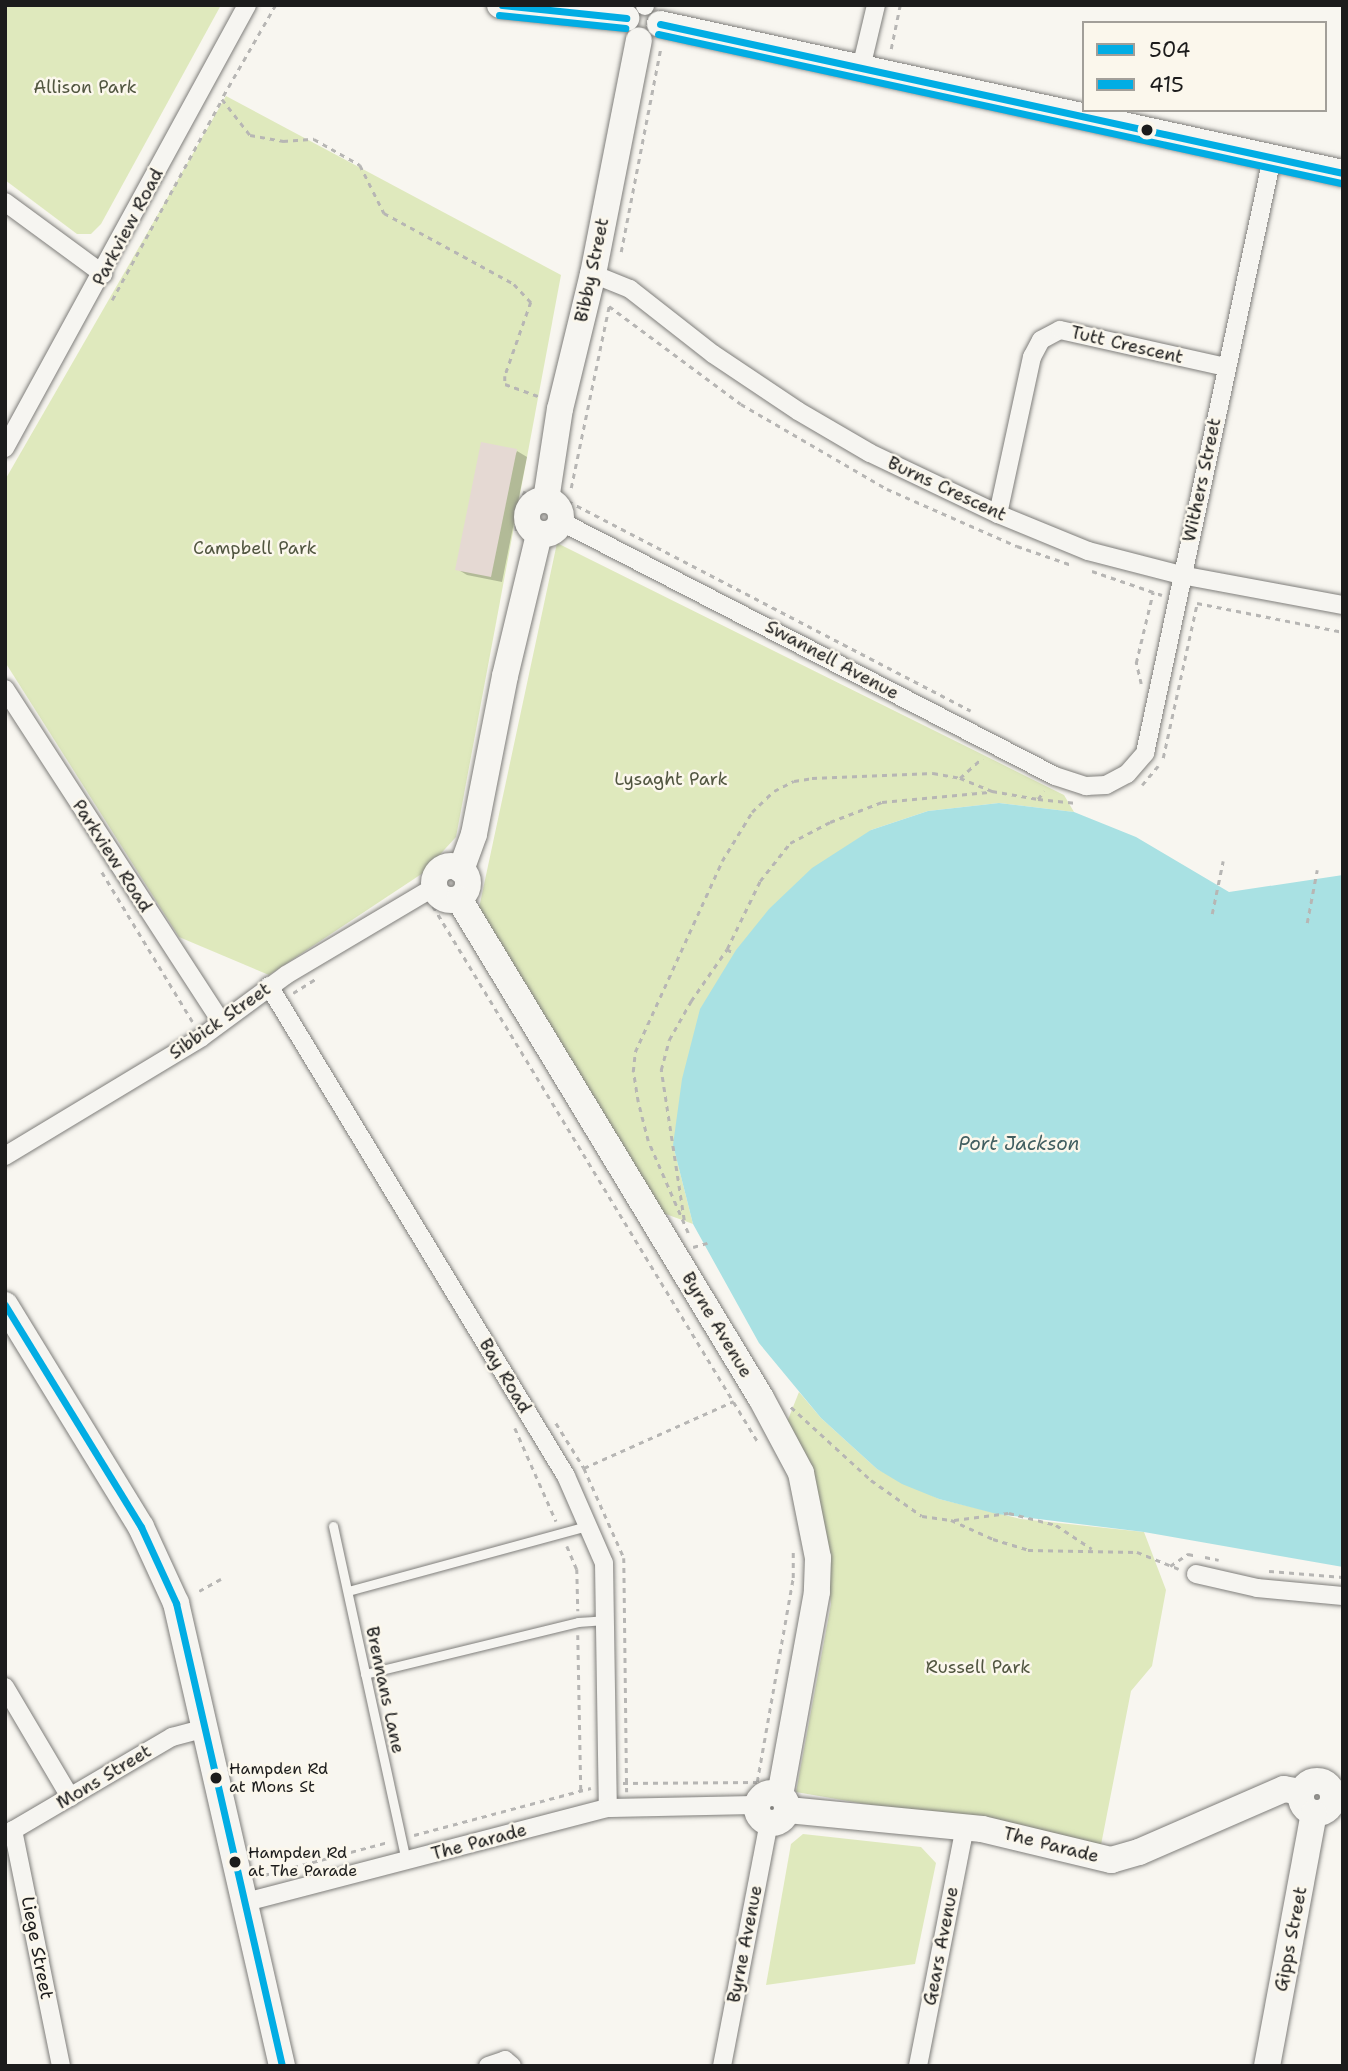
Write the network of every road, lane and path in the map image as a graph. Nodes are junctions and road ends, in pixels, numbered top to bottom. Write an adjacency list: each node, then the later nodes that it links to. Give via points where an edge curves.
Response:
1 (247, 5): 14 (street, Parkview Road)
2 (276, 5): 9 (path)
3 (499, 5): 6 (street)
4 (876, 5): 8 (street)
5 (900, 5): 7 (path)
6 (646, 23): 8 (street); 13 (path); 15 (street, Bibby Street)
7 (891, 49)
8 (861, 68): 10 (street)
9 (222, 99): 16 (path); 19 (path, via 250,135 283,141 314,139 360,165 384,213 514,284 531,302 505,384 538,394)
10 (1272, 158): 11 (street); 18 (street, Withers Street)
11 (1343, 173)
12 (5, 202): 14 (street)
13 (621, 252)
14 (103, 274): 20 (street, Parkview Road)
15 (593, 274): 21 (street, Burns Crescent, via 630,289 713,354 798,411 870,453); 22 (street, Bibby Street)
16 (112, 300)
17 (609, 306): 30 (path, via 568,502)
18 (1226, 368): 21 (street, Tutt Crescent, via 1060,330 1041,340 1032,357); 23 (street, Withers Street)
19 (545, 403)
20 (5, 448)
21 (998, 514): 23 (street, Burns Crescent, via 1088,551)
22 (538, 515): 22 (path, via 515,513); 31 (street, Swannell Avenue); 38 (street, Bibby Street, via 474,834)
23 (1181, 575): 26 (street, Burns Crescent); 34 (street, Withers Street, via 1145,753 1126,774)
24 (1153, 592): 28 (path, via 1136,663)
25 (1190, 602): 27 (path)
26 (1343, 605)
27 (1343, 632)
28 (1144, 692)
29 (7, 694): 47 (street, Parkview Road)
30 (977, 715)
31 (990, 743): 32 (street, Swannell Avenue); 33 (path, via 979,762)
32 (1055, 776): 34 (street, Swannell Avenue, via 1086,786); 35 (path, via 1038,799)
33 (960, 778): 35 (path); 50 (path, via 913,772 793,780 752,812 737,834 680,947 635,1052 633,1072 649,1141)
34 (1107, 785)
35 (992, 791): 44 (path, via 882,802 790,843 760,881)
36 (1223, 861): 42 (path)
37 (95, 862): 48 (path)
38 (461, 870): 40 (street, via 444,867); 41 (street, via 468,885)
39 (1317, 870): 43 (path)
40 (429, 889): 41 (street, via 443,899); 46 (street, Sibbick Street); 55 (path)
41 (459, 899): 86 (street, Byrne Avenue, via 761,1398 801,1473 818,1558 817,1592)
42 (1212, 914)
43 (1307, 923)
44 (727, 949): 45 (path); 50 (path, via 674,1030 661,1070)
45 (735, 954)
46 (269, 986): 47 (street, Sibbick Street); 62 (street, Bay Road, via 566,1476)
47 (221, 1022): 48 (street, Sibbick Street)
48 (202, 1037): 49 (street, Sibbick Street)
49 (5, 1156)
50 (685, 1224): 51 (path)
51 (689, 1235)
52 (707, 1242): 53 (path, via 693,1247)
53 (697, 1258)
54 (5, 1305): 79 (street, via 141,1527 165,1576 184,1631)
55 (734, 1401): 58 (path); 59 (path)
56 (788, 1404): 60 (path, via 871,1480 922,1516)
57 (512, 1420): 63 (path)
58 (764, 1451)
59 (583, 1468)
60 (951, 1520): 65 (path, via 1028,1550); 65 (path, via 1009,1513 1056,1525)
61 (333, 1526): 73 (lane, Brennans Lane)
62 (588, 1527): 63 (lane); 75 (street, Bay Road, via 604,1563)
63 (562, 1535): 73 (lane); 76 (path, via 578,1569)
64 (793, 1546): 80 (path, via 793,1577 757,1782)
65 (1095, 1551): 67 (path, via 1137,1552)
66 (1222, 1561): 67 (path, via 1188,1555)
67 (1169, 1567): 69 (path)
68 (1263, 1571): 70 (path)
69 (1196, 1574): 74 (street, via 1257,1588)
70 (1343, 1577)
71 (221, 1579): 72 (path)
72 (199, 1591)
73 (348, 1591): 77 (lane, Brennans Lane)
74 (1343, 1596)
75 (605, 1620): 76 (lane); 85 (street, Bay Road)
76 (578, 1622): 77 (lane); 82 (path)
77 (365, 1674): 89 (lane, Brennans Lane)
78 (5, 1687): 83 (street)
79 (206, 1728): 83 (street, Mons Street, via 172,1737); 92 (street)
80 (617, 1783)
81 (594, 1788): 82 (path)
82 (580, 1791): 89 (path)
83 (70, 1797): 88 (street, Mons Street)
84 (1323, 1800): 87 (street, The Parade, via 1284,1789 1111,1860); 99 (street, Gipps Street)
85 (608, 1808): 86 (street, The Parade); 90 (street, The Parade)
86 (773, 1808): 87 (street, The Parade); 97 (street, Byrne Avenue)
87 (965, 1826): 98 (street, Gears Avenue)
88 (9, 1833): 93 (street, Liege Street)
89 (401, 1838): 90 (lane, Brennans Lane); 91 (path)
90 (406, 1861): 92 (street, The Parade)
91 (264, 1875)
92 (246, 1902): 94 (street)
93 (61, 2066)
94 (282, 2066)
95 (488, 2066): 96 (street, via 505,2060)
96 (512, 2066)
97 (722, 2066)
98 (918, 2066)
99 (1267, 2066)

